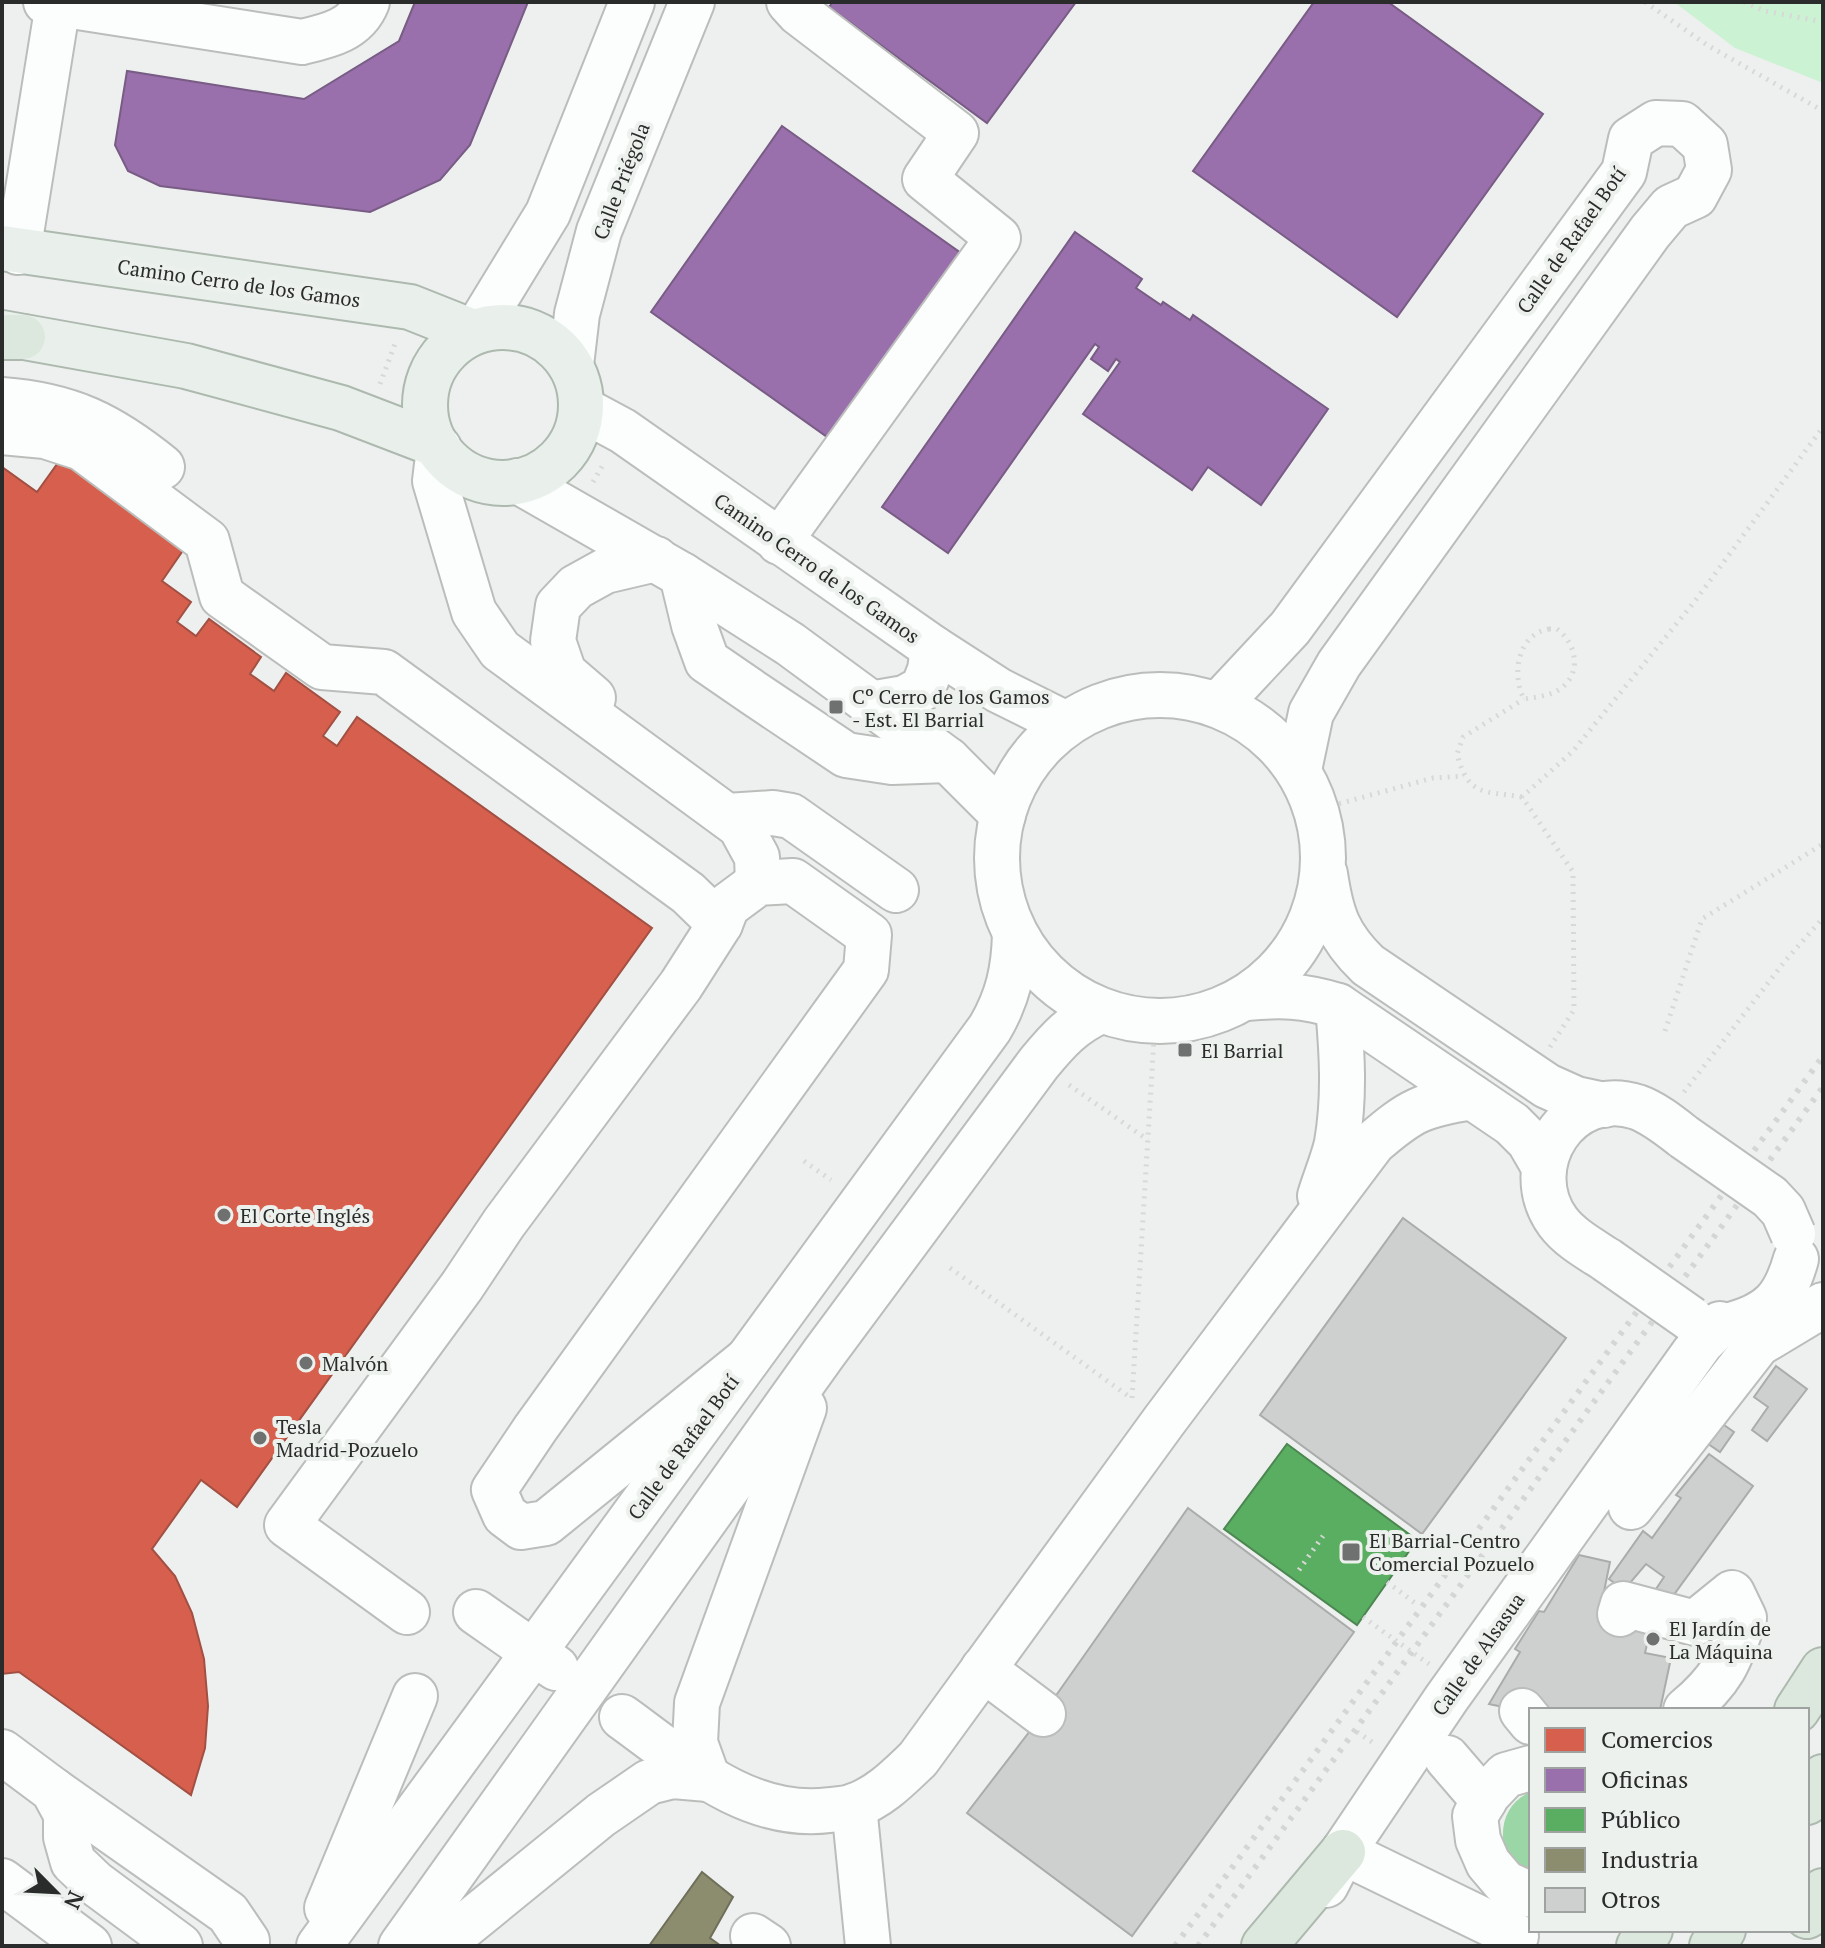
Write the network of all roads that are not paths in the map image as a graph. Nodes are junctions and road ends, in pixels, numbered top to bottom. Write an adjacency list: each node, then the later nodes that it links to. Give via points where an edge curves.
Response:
1 (367, 2): 5 (street, via 340,33 302,42)
2 (632, 2): 7 (street, via 548,213)
3 (692, 2): 9 (street, Calle Priégola, via 599,231 577,314)
4 (789, 2): 16 (street, via 956,133 925,179 998,238)
5 (52, 3): 6 (street)
6 (10, 250): 7 (main road, Camino Cerro de los Gamos, via 410,307)
7 (474, 332): 9 (main road, via 521,328 541,335); 13 (main road, via 451,347 430,380 427,419)
8 (9, 336): 13 (main road, via 186,366 341,408)
9 (571, 365): 11 (main road)
10 (2, 400): 14 (street, via 39,402 92,419)
11 (582, 409): 15 (main road, via 576,434 562,456 542,472); 16 (street, Camino Cerro de los Gamos, via 623,431)
12 (2, 432): 30 (street, via 45,436 82,448 207,541 222,596 322,667 384,672 688,893)
13 (437, 446): 15 (main road, via 455,466 475,477 496,483); 26 (street, via 435,481 474,612 500,650)
14 (162, 467)
15 (518, 481): 17 (street)
16 (779, 542): 18 (street, Camino Cerro de los Gamos)
17 (669, 567): 19 (street, via 790,644); 22 (street, via 605,571 576,587 558,606 553,641 564,673); 23 (street, via 707,661 777,710 846,755 892,762)
18 (933, 648): 19 (street, Camino Cerro de los Gamos, via 923,688 905,698); 21 (street, Camino Cerro de los Gamos, via 998,690)
19 (870, 704): 23 (street)
20 (1219, 704): 21 (street, via 1166,694 1114,700); 24 (street, via 1264,731); 24 (street, Calle de Rafael Botí, via 1290,628 1624,172 1631,139 1656,123 1682,124 1705,145 1709,170 1695,196 1671,207 1650,232 1339,664 1311,713)
21 (1066, 724): 25 (street, via 1027,764)
22 (680, 760)
23 (948, 760): 25 (street)
24 (1299, 770): 27 (street, via 1316,810)
25 (1003, 815): 31 (street, via 997,855 1001,896)
26 (727, 816): 28 (street, via 740,826 757,857); 29 (street, via 791,816)
27 (1324, 868): 32 (street, via 1315,913 1293,953); 37 (street, via 1339,930 1368,965 1547,1086)
28 (758, 883): 30 (street, via 727,906); 45 (street, via 793,881 869,935 866,970 494,1490 505,1515 521,1527 546,1523)
29 (896, 890)
30 (720, 924): 47 (street, via 681,985 287,1525)
31 (1015, 934): 34 (street, via 1049,978); 35 (street, Calle de Rafael Botí, via 1004,1003)
32 (1246, 998): 33 (street, via 1307,996); 34 (street, via 1190,1019 1155,1022)
33 (1338, 1006): 36 (street); 39 (street, via 1344,1072 1341,1114)
34 (1101, 1011): 44 (street, via 1064,1032)
35 (944, 1092): 44 (street, via 960,1090 974,1096 981,1106 980,1118 855,1290); 45 (street, Calle de Rafael Botí)
36 (1472, 1097): 38 (street, via 1512,1124); 39 (street, via 1432,1103 1402,1117 1373,1143)
37 (1604, 1105): 38 (street, via 1571,1119 1555,1136); 40 (street, bridge, via 1683,1116 1783,1211)
38 (1544, 1167): 43 (street, bridge, via 1548,1204 1560,1224)
39 (1310, 1227): 51 (street)
40 (1794, 1246): 41 (street, via 1806,1287); 42 (street, via 1789,1283)
41 (1823, 1307): 42 (street); 46 (street, via 1758,1344)
42 (1762, 1313): 43 (street, via 1731,1325)
43 (1706, 1322): 68 (street, Calle de Alsasua, via 1691,1341 1674,1382)
44 (835, 1339): 53 (street); 63 (street, via 697,1703 695,1743)
45 (747, 1360): 50 (street, Calle de Rafael Botí)
46 (1631, 1507)
47 (407, 1612)
48 (476, 1612): 50 (street)
49 (1620, 1614): 55 (street, via 1623,1604 1695,1623 1732,1593 1744,1618 1731,1660)
50 (533, 1652): 53 (street); 78 (street, Calle de Rafael Botí)
51 (983, 1669): 57 (street); 67 (street, via 918,1759 889,1787)
52 (1823, 1670): 56 (highway)
53 (584, 1689): 79 (street)
54 (415, 1696): 77 (street)
55 (1688, 1708)
56 (1798, 1708)
57 (1043, 1714)
58 (622, 1717): 63 (street)
59 (2, 1752): 64 (street)
60 (1447, 1758): 66 (street)
61 (1529, 1769): 66 (street, via 1506,1775)
62 (1823, 1777): 65 (highway)
63 (708, 1779): 67 (street, via 784,1811); 80 (street, via 673,1776 649,1782)
64 (53, 1790): 75 (street, via 66,1814 73,1862); 76 (street, via 228,1913)
65 (1809, 1799)
66 (1484, 1801): 71 (street, via 1475,1816 1488,1863 1505,1883)
67 (854, 1806): 81 (street)
68 (1343, 1852): 73 (street); 82 (highway); 83 (street, Calle de Alsasua)
69 (2, 1881): 74 (street)
70 (1823, 1891): 72 (highway)
71 (1529, 1894)
72 (1809, 1913)
73 (1516, 1936)
74 (89, 1946)
75 (180, 1946)
76 (247, 1946)
77 (311, 1946)
78 (319, 1946)
79 (401, 1946)
80 (440, 1946)
81 (868, 1946)
82 (1264, 1946)
83 (1292, 1946)

